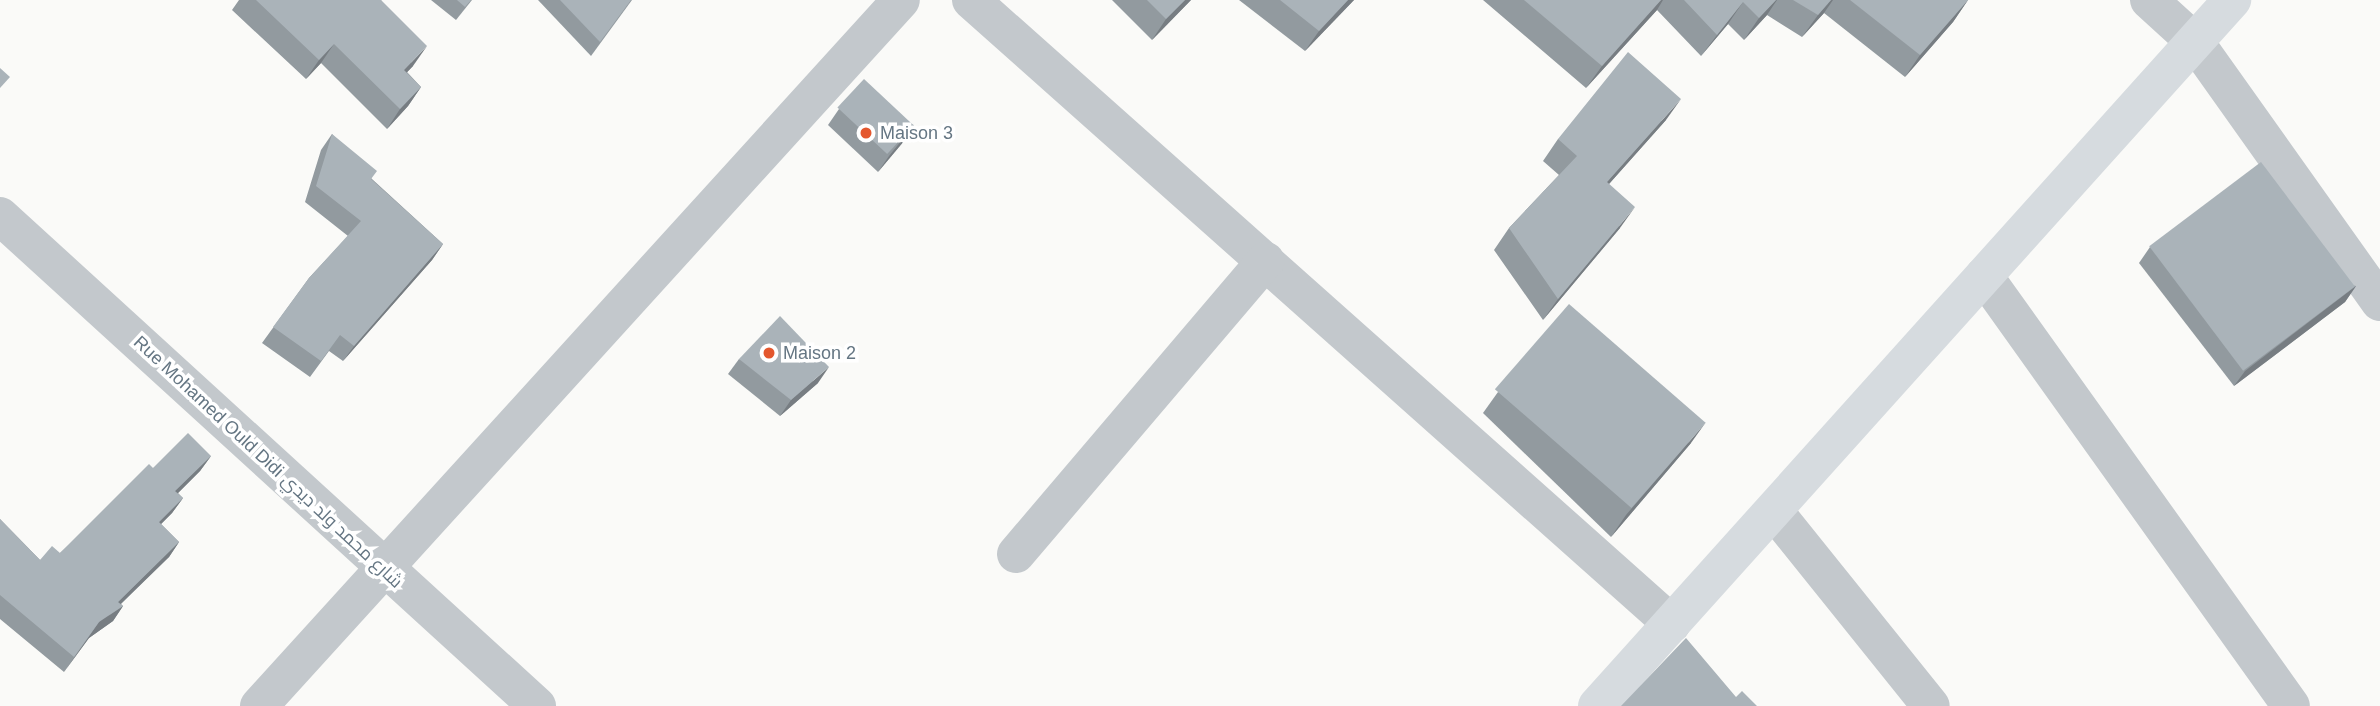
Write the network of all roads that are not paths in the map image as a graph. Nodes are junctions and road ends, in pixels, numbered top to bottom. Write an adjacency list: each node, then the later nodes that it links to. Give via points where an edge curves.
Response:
1 (901, 0): 12 (street)
2 (971, 0): 7 (street)
3 (2149, 0): 5 (street)
4 (2232, 0): 5 (street)
5 (2195, 42): 8 (street); 9 (street)
6 (0, 216): 12 (street, Rue Mohamed Ould Didi شارع محمد ولد ديدي)
7 (1265, 261): 11 (street); 13 (street)
8 (1984, 276): 10 (street); 18 (street)
9 (2380, 302)
10 (1774, 511): 13 (street); 17 (street)
11 (1017, 554)
12 (385, 571): 14 (street); 15 (street, Rue Mohamed Ould Didi شارع محمد ولد ديدي)
13 (1672, 624): 16 (street)
14 (260, 706)
15 (537, 706)
16 (1597, 706)
17 (1931, 706)
18 (2291, 706)

